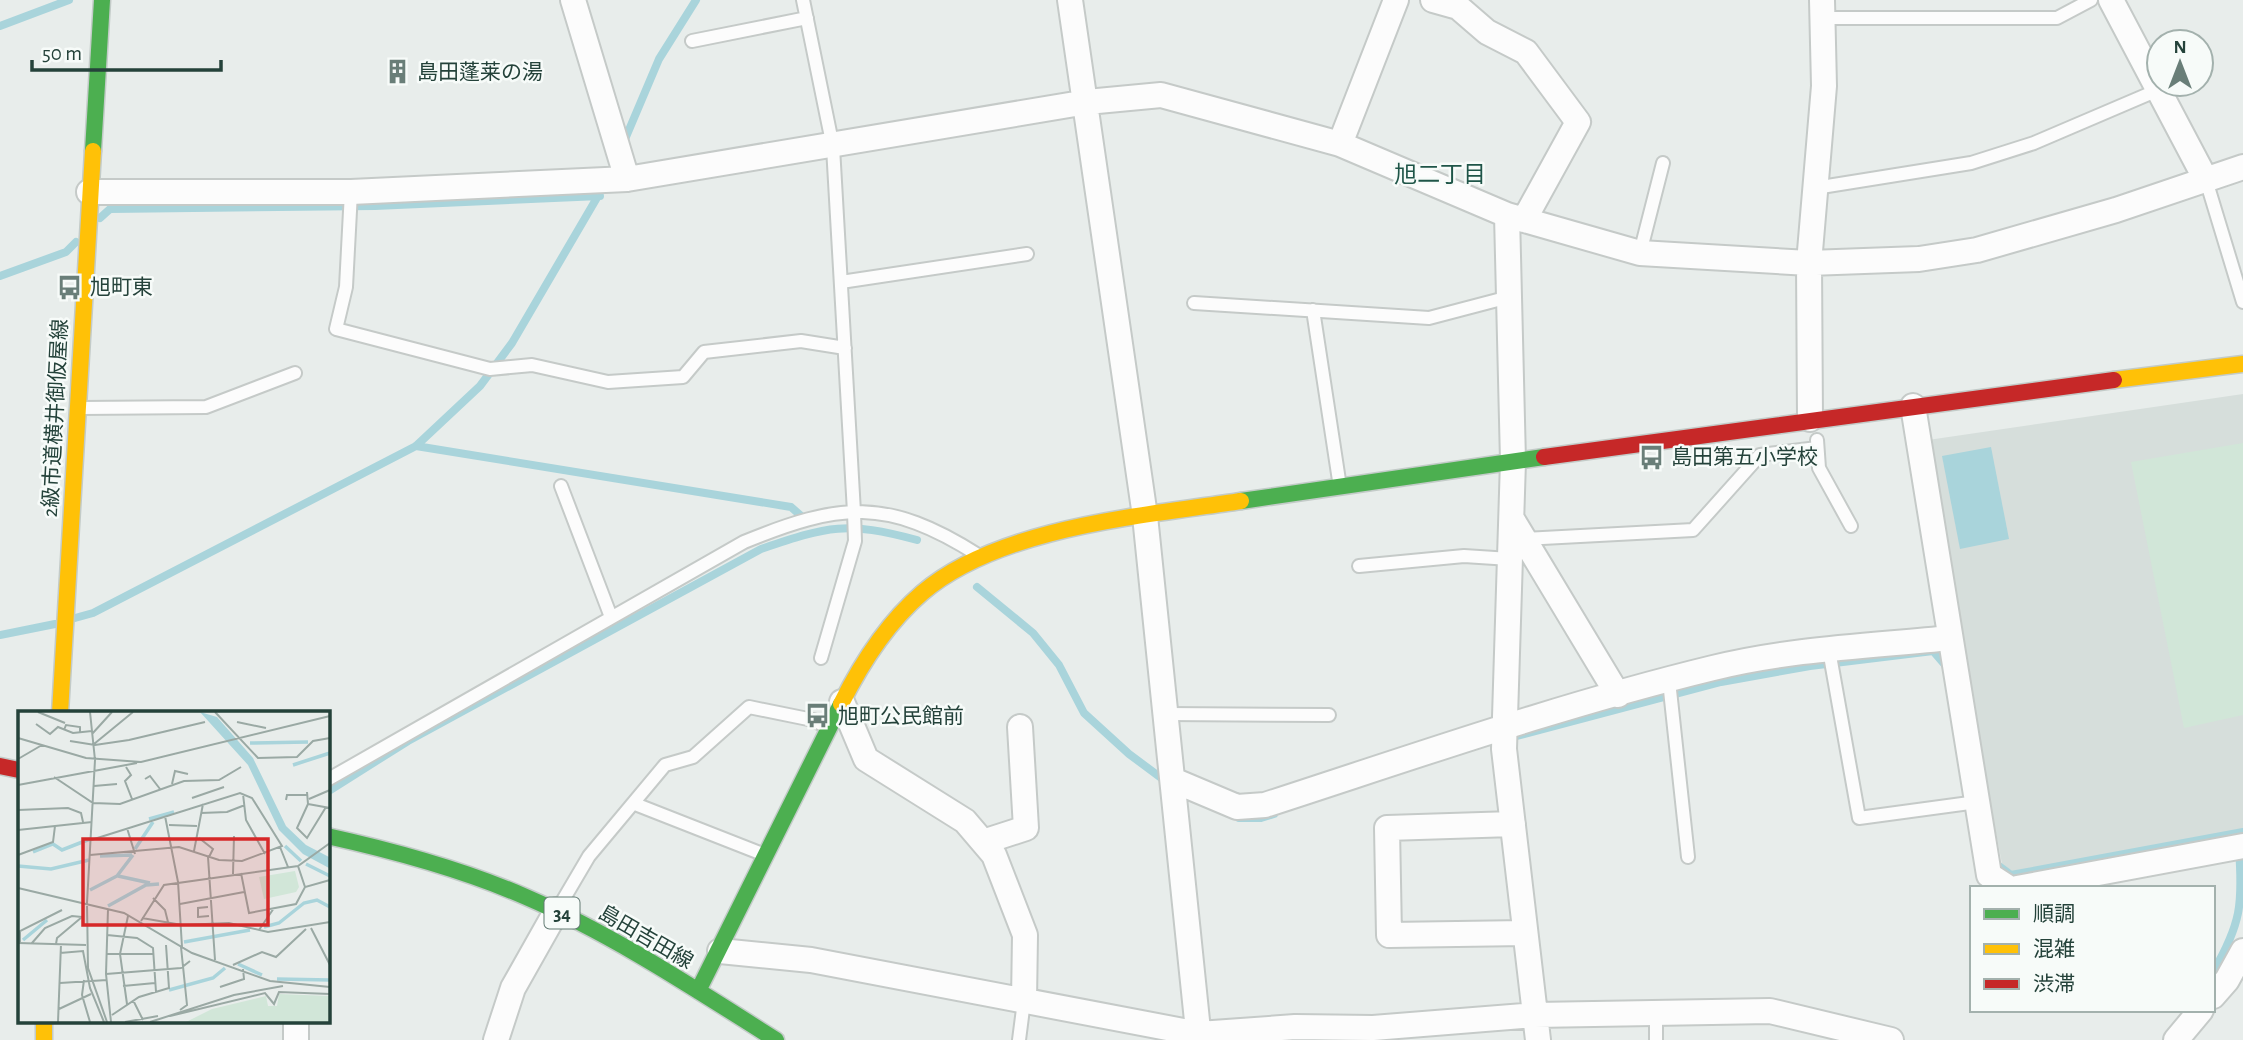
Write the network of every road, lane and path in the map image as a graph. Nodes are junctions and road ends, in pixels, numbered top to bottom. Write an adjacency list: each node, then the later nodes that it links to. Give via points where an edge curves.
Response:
1 (573, 0): 20 (street)
2 (803, 0): 10 (lane)
3 (1070, 0): 15 (street)
4 (1396, 0): 16 (street)
5 (1433, 0): 25 (street, via 1458,7 1487,32 1526,52 1578,122)
6 (2091, 0): 9 (lane, via 2057,18)
7 (2111, 0): 12 (street)
8 (106, 1): 23 (street, 2級市道横井御仮屋線)
9 (1822, 9): 22 (street, via 1824,86)
10 (807, 18): 11 (lane); 17 (lane)
11 (692, 41)
12 (2145, 65)
13 (2145, 95): 22 (lane, via 1971,163)
14 (2162, 98): 21 (street)
15 (1087, 102): 16 (street, via 1161,95); 17 (street); 45 (street)
16 (1340, 144): 25 (street)
17 (833, 147): 20 (street); 29 (lane)
18 (1663, 163): 26 (lane)
19 (2243, 167): 21 (street)
20 (627, 179): 24 (street)
21 (2206, 180): 28 (street, via 1977,250 1919,260); 31 (lane)
22 (1815, 188): 28 (street)
23 (89, 192): 24 (street); 38 (street, 2級市道横井御仮屋線)
24 (351, 192): 34 (lane, via 346,287 336,329 490,369 532,365 608,382 682,377 704,352 801,341)
25 (1516, 218): 26 (street); 30 (street)
26 (1640, 253): 28 (street)
27 (1027, 254): 29 (lane)
28 (1808, 263): 39 (street)
29 (841, 282): 34 (lane)
30 (1509, 297): 33 (lane, via 1429,318); 41 (street)
31 (2243, 302)
32 (1194, 303): 33 (lane)
33 (1313, 310): 43 (lane)
34 (845, 348): 44 (lane)
35 (2243, 364): 37 (street)
36 (295, 373): 38 (lane, via 206,407)
37 (1913, 406): 39 (street); 51 (street)
38 (77, 408): 57 (street, 2級市道横井御仮屋線)
39 (1813, 419): 40 (lane); 41 (street)
40 (1817, 448): 46 (lane, via 1819,468); 47 (lane, via 1760,455 1693,530)
41 (1513, 461): 43 (street); 47 (street)
42 (561, 486): 50 (lane)
43 (1340, 487): 45 (street)
44 (854, 512): 48 (lane, via 893,516 920,525); 50 (lane, via 824,513 744,542); 53 (lane, via 855,541)
45 (1146, 516): 48 (street, via 1033,536); 58 (street)
46 (1851, 526)
47 (1515, 539): 49 (lane, via 1464,556); 55 (street); 60 (street)
48 (980, 556): 56 (street, via 917,594 883,632)
49 (1359, 566)
50 (611, 617): 65 (lane)
51 (1950, 638): 52 (street); 67 (street)
52 (1829, 650): 54 (street, via 1714,668); 67 (lane, via 1859,818)
53 (821, 658)
54 (1669, 681): 55 (street); 74 (lane)
55 (1618, 695): 60 (street)
56 (842, 702): 62 (street); 71 (street, via 866,759 965,821)
57 (60, 711)
58 (1166, 714): 59 (lane); 66 (street)
59 (1329, 715)
60 (1505, 726): 66 (street, via 1265,805 1237,807); 69 (street)
61 (1020, 727): 71 (street, via 1026,828)
62 (829, 728): 68 (lane, via 813,720 749,707 692,757 665,765); 73 (street)
63 (0, 766): 64 (street)
64 (18, 770)
65 (329, 779)
66 (1173, 779): 88 (street)
67 (1977, 802): 75 (street, via 1989,875)
68 (635, 804): 73 (lane); 77 (lane, via 589,856)
69 (1513, 824): 78 (street); 78 (street, via 1387,828 1389,934)
70 (329, 836): 77 (street, 島田吉田線 / 34, via 451,868)
71 (983, 842): 83 (street, via 994,855 1025,935)
72 (2243, 846): 76 (street)
73 (767, 856): 79 (street)
74 (1688, 857)
75 (2006, 886)
76 (2028, 886)
77 (557, 910): 81 (street, 島田吉田線 / 34); 89 (street, via 513,988)
78 (1525, 933): 86 (street)
79 (720, 951): 81 (street); 83 (street, via 811,960)
80 (2243, 951): 82 (street)
81 (698, 991): 90 (street, 島田吉田線 / 34)
82 (2215, 994)
83 (1024, 1001): 88 (street); 91 (lane)
84 (2200, 1012): 95 (street)
85 (1656, 1013): 86 (street); 93 (lane); 94 (street, via 1770,1011)
86 (1535, 1015): 87 (street); 92 (street)
87 (1372, 1034): 88 (street, via 1295,1027)
88 (1199, 1037)
89 (496, 1040)
90 (776, 1040)
91 (1019, 1040)
92 (1538, 1040)
93 (1656, 1040)
94 (1891, 1040)
95 (2176, 1040)

